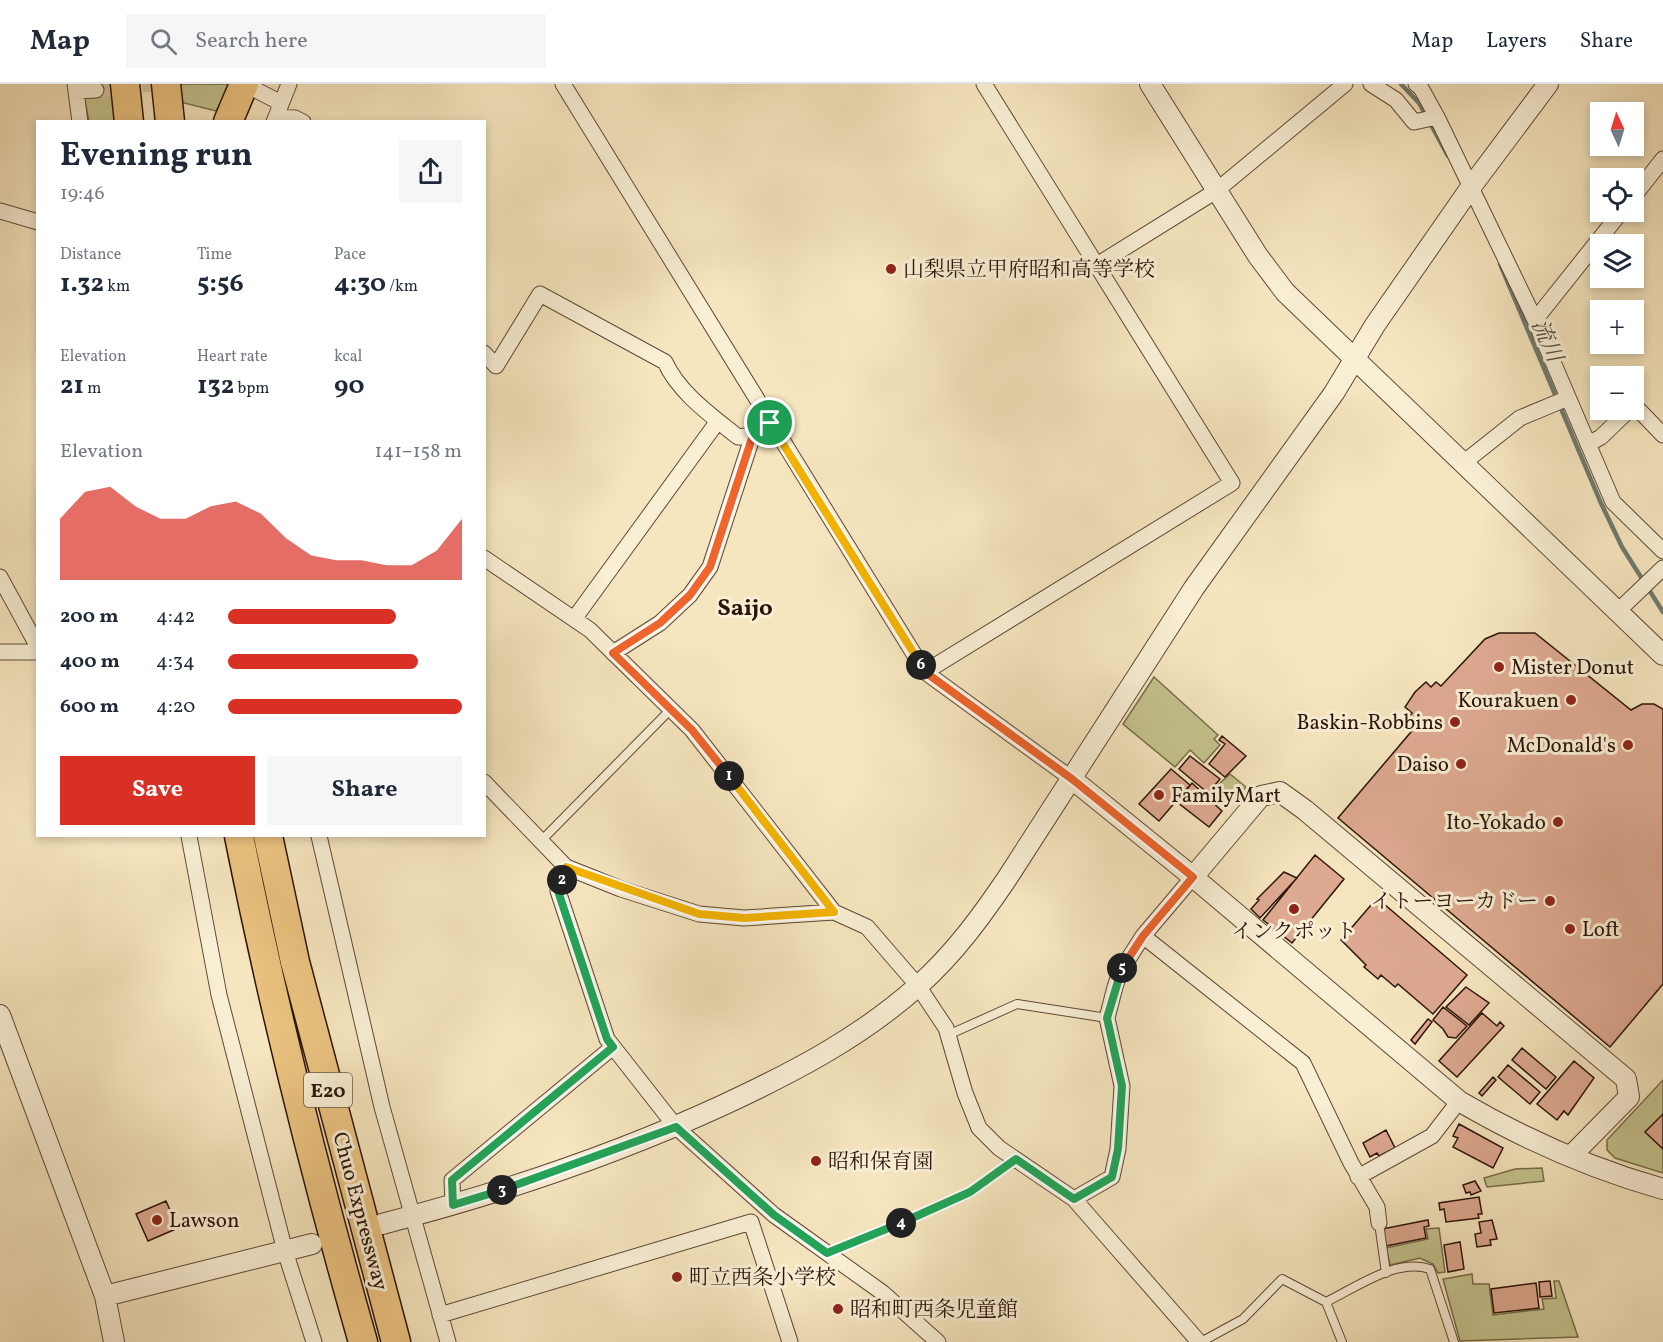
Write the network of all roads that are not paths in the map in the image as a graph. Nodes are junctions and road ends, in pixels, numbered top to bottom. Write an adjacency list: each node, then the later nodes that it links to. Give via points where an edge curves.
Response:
1 (125, 84): 18 (highway)
2 (140, 84): 19 (highway)
3 (166, 84): 20 (highway)
4 (289, 84): 15 (street)
5 (563, 84): 38 (street)
6 (984, 84): 30 (street)
7 (1150, 84): 26 (street)
8 (1346, 84): 26 (street)
9 (1371, 84): 16 (street, via 1396,100 1414,122)
10 (1416, 84): 16 (street)
11 (1548, 84): 25 (street)
12 (75, 88): 14 (street); 17 (street)
13 (251, 88): 15 (street); 21 (highway)
14 (96, 90)
15 (277, 114): 22 (street)
16 (1437, 117): 25 (street)
17 (80, 120)
18 (129, 120)
19 (142, 120)
20 (170, 120)
21 (229, 120)
22 (299, 120)
23 (1663, 159): 24 (street)
24 (1644, 183)
25 (1471, 187): 31 (street); 33 (street, via 1375,325)
26 (1216, 191): 30 (street); 33 (street, via 1285,292)
27 (0, 211): 28 (street)
28 (36, 221)
29 (1613, 222): 31 (street)
30 (1097, 265): 54 (street, via 1232,483)
31 (1534, 320): 34 (street)
32 (486, 355): 37 (street, via 496,366 540,294 665,362 673,380)
33 (1356, 360): 42 (street); 56 (street, via 1194,588)
34 (1568, 398): 41 (street); 42 (street, via 1520,418)
35 (1644, 415): 40 (street)
36 (1618, 420): 41 (street)
37 (718, 421): 39 (street, via 738,438); 48 (street)
38 (770, 423): 39 (street); 54 (street)
39 (753, 435): 52 (street, via 710,567 690,595 660,623)
40 (1663, 435)
41 (1588, 444): 43 (street, via 1613,502)
42 (1462, 464): 47 (street)
43 (1663, 551)
44 (486, 559): 48 (street)
45 (1663, 568): 47 (street)
46 (0, 577): 49 (street)
47 (1618, 611): 53 (street)
48 (574, 620): 52 (street)
49 (36, 643)
50 (0, 652): 51 (street)
51 (36, 652)
52 (613, 653): 55 (street)
53 (1663, 656)
54 (925, 672): 56 (street)
55 (671, 709): 62 (lane); 65 (street, via 692,730)
56 (1072, 779): 64 (street); 67 (street, via 980,918)
57 (486, 784): 62 (street)
58 (189, 837): 84 (street, via 219,995)
59 (239, 837): 92 (highway, Chuo Expressway / E20, via 304,1126)
60 (268, 837): 93 (highway, Chuo Expressway / E20, via 295,962)
61 (319, 837): 80 (street)
62 (541, 841): 63 (street)
63 (566, 867): 65 (street, via 699,914 744,918); 71 (street, via 558,891)
64 (1193, 877): 66 (street); 72 (street); 74 (street, via 1261,796 1280,792 1305,810 1626,1079 1629,1097)
65 (834, 912): 67 (street, via 867,927)
66 (1143, 936): 69 (street, via 1120,972); 76 (street, via 1303,1063)
67 (918, 986): 70 (street); 73 (street, via 831,1051)
68 (0, 1015): 87 (street)
69 (1107, 1018): 70 (lane, via 1017,1004); 78 (street, via 1122,1086 1118,1149 1112,1177)
70 (948, 1035): 75 (street, via 979,1128)
71 (613, 1047): 73 (street); 79 (street, via 452,1180)
72 (1459, 1101): 74 (street, via 1506,1129); 76 (street, via 1432,1136)
73 (676, 1127): 79 (street); 85 (street, via 774,1215)
74 (1571, 1156): 77 (street)
75 (1016, 1159): 78 (street); 85 (lane, via 970,1192)
76 (1358, 1177): 81 (street, via 1377,1208)
77 (1663, 1189)
78 (1074, 1199): 97 (street)
79 (453, 1205): 80 (street)
80 (411, 1216): 82 (street); 89 (street)
81 (1379, 1223): 86 (lane)
82 (382, 1224)
83 (312, 1244): 84 (street)
84 (285, 1251): 87 (street); 91 (street)
85 (827, 1253): 96 (street, via 883,1293)
86 (1386, 1273): 88 (lane); 99 (lane, via 1416,1264 1430,1269)
87 (105, 1296): 90 (street)
88 (1326, 1302): 97 (lane, via 1282,1279 1243,1319); 98 (lane)
89 (440, 1315): 94 (street); 95 (street, via 751,1222)
90 (114, 1342)
91 (314, 1342)
92 (363, 1342)
93 (396, 1342)
94 (448, 1342)
95 (790, 1342)
96 (938, 1342)
97 (1200, 1342)
98 (1342, 1342)
99 (1454, 1342)

